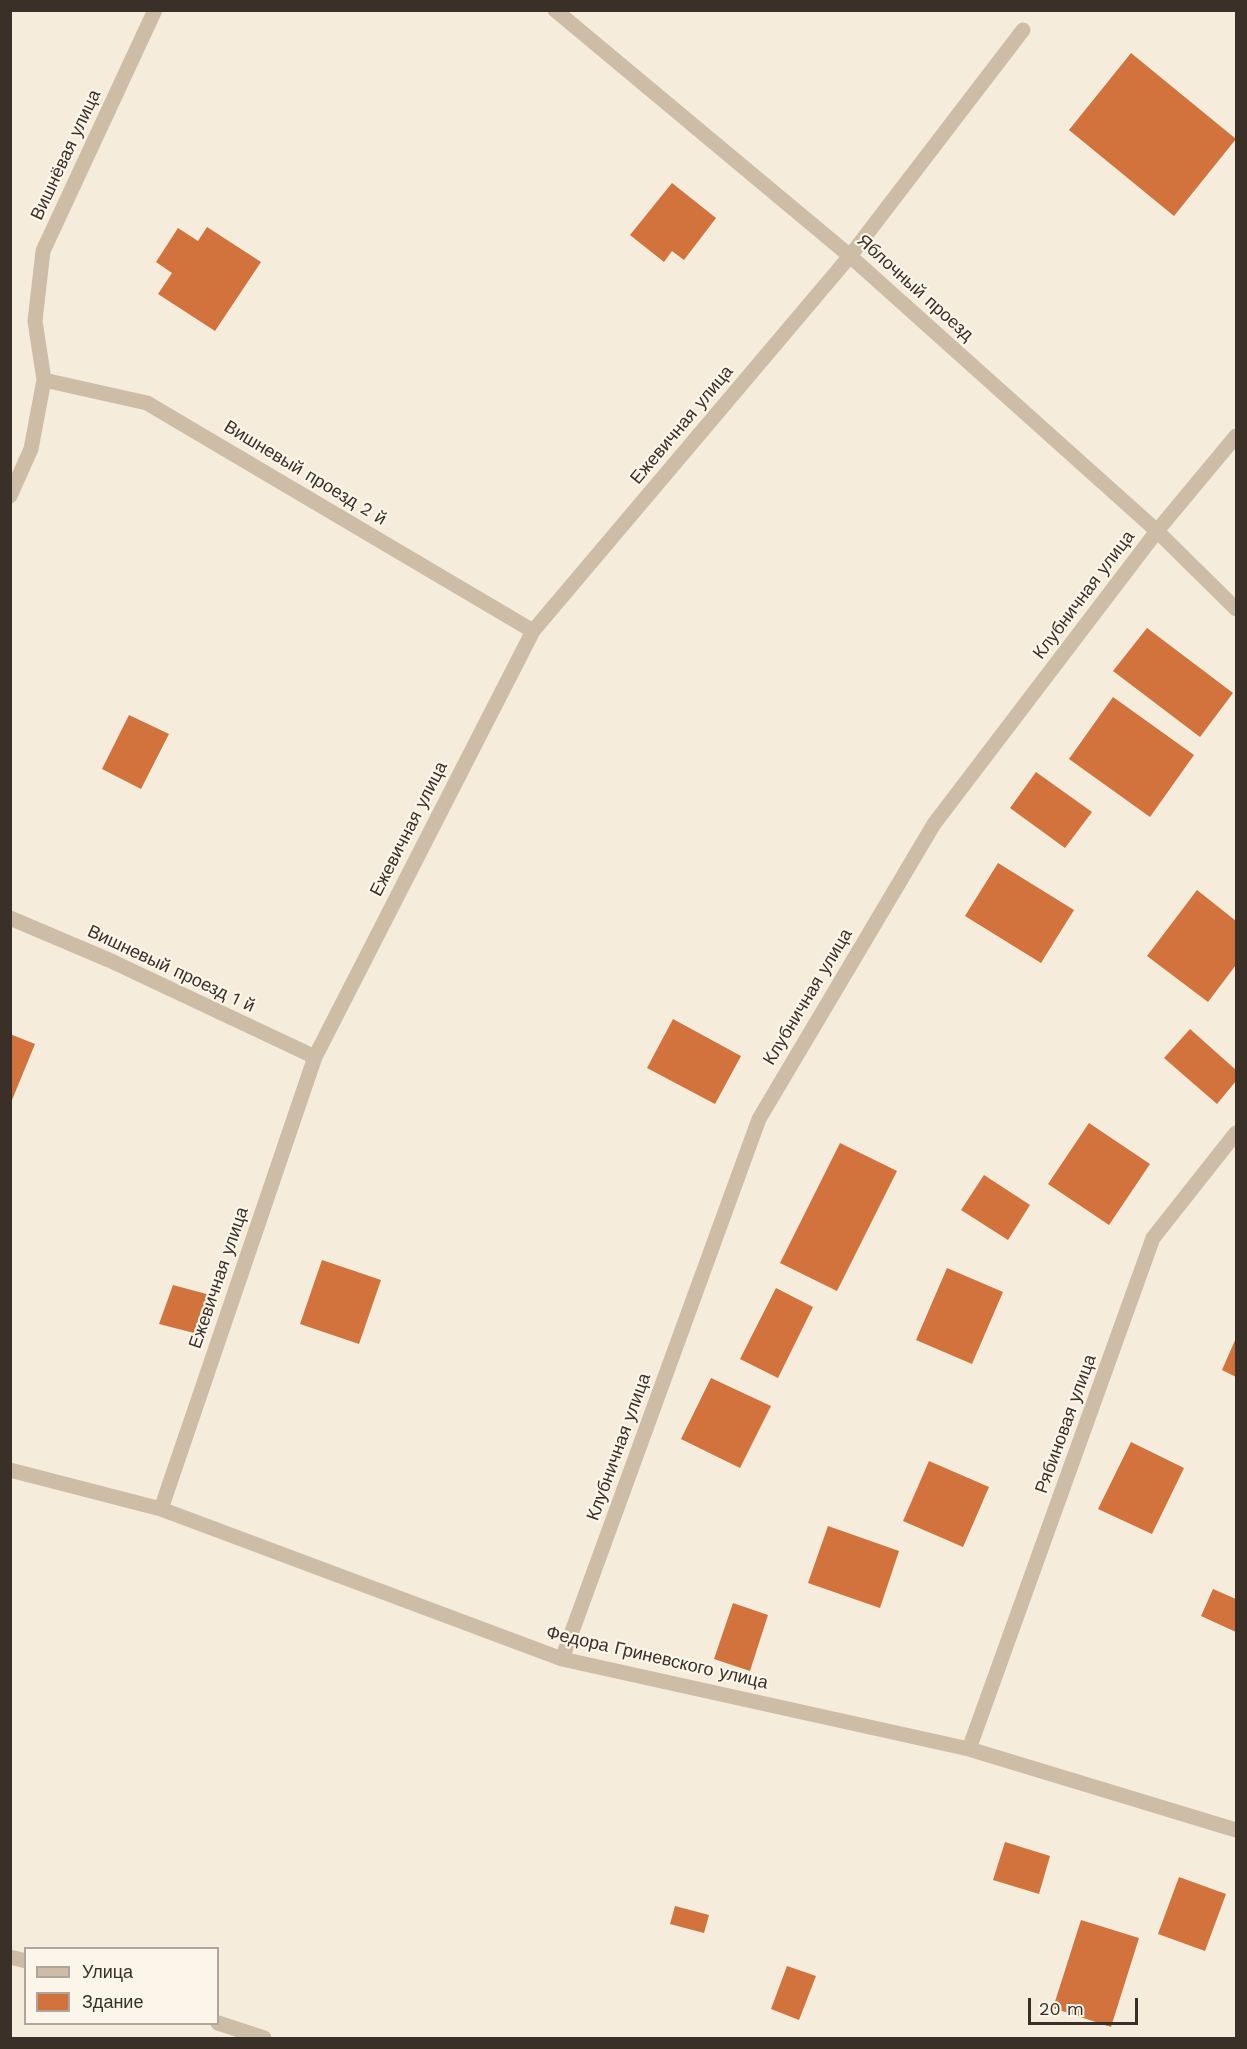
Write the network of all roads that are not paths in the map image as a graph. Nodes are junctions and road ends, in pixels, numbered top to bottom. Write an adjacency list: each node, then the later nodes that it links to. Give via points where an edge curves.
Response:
1 (155, 10): 5 (street, Вишнёвая улица, via 43,251 35,321)
2 (555, 10): 4 (street, Яблочный проезд)
3 (1023, 30): 4 (street, Ежевичная улица)
4 (850, 256): 8 (street, Яблочный проезд); 10 (street, Ежевичная улица)
5 (44, 380): 7 (street, Вишнёвая улица, via 31,449); 10 (street, Вишневый проезд 2 й, via 147,403)
6 (1236, 436): 8 (street, Клубничная улица)
7 (10, 496)
8 (1157, 531): 9 (street, Яблочный проезд); 16 (street, Клубничная улица, via 934,824 759,1119)
9 (1236, 609)
10 (533, 631): 12 (street, Ежевичная улица)
11 (10, 918): 12 (street, Вишневый проезд 1 й)
12 (315, 1057): 15 (street, Ежевичная улица)
13 (1236, 1133): 17 (street, Рябиновая улица, via 1153,1238)
14 (10, 1470): 15 (street, Федора Гриневского улица)
15 (161, 1509): 16 (street, Федора Гриневского улица)
16 (562, 1659): 17 (street, Федора Гриневского улица)
17 (969, 1749): 18 (street, Федора Гриневского улица)
18 (1236, 1830)
19 (219, 2023): 20 (street)
20 (264, 2038)

